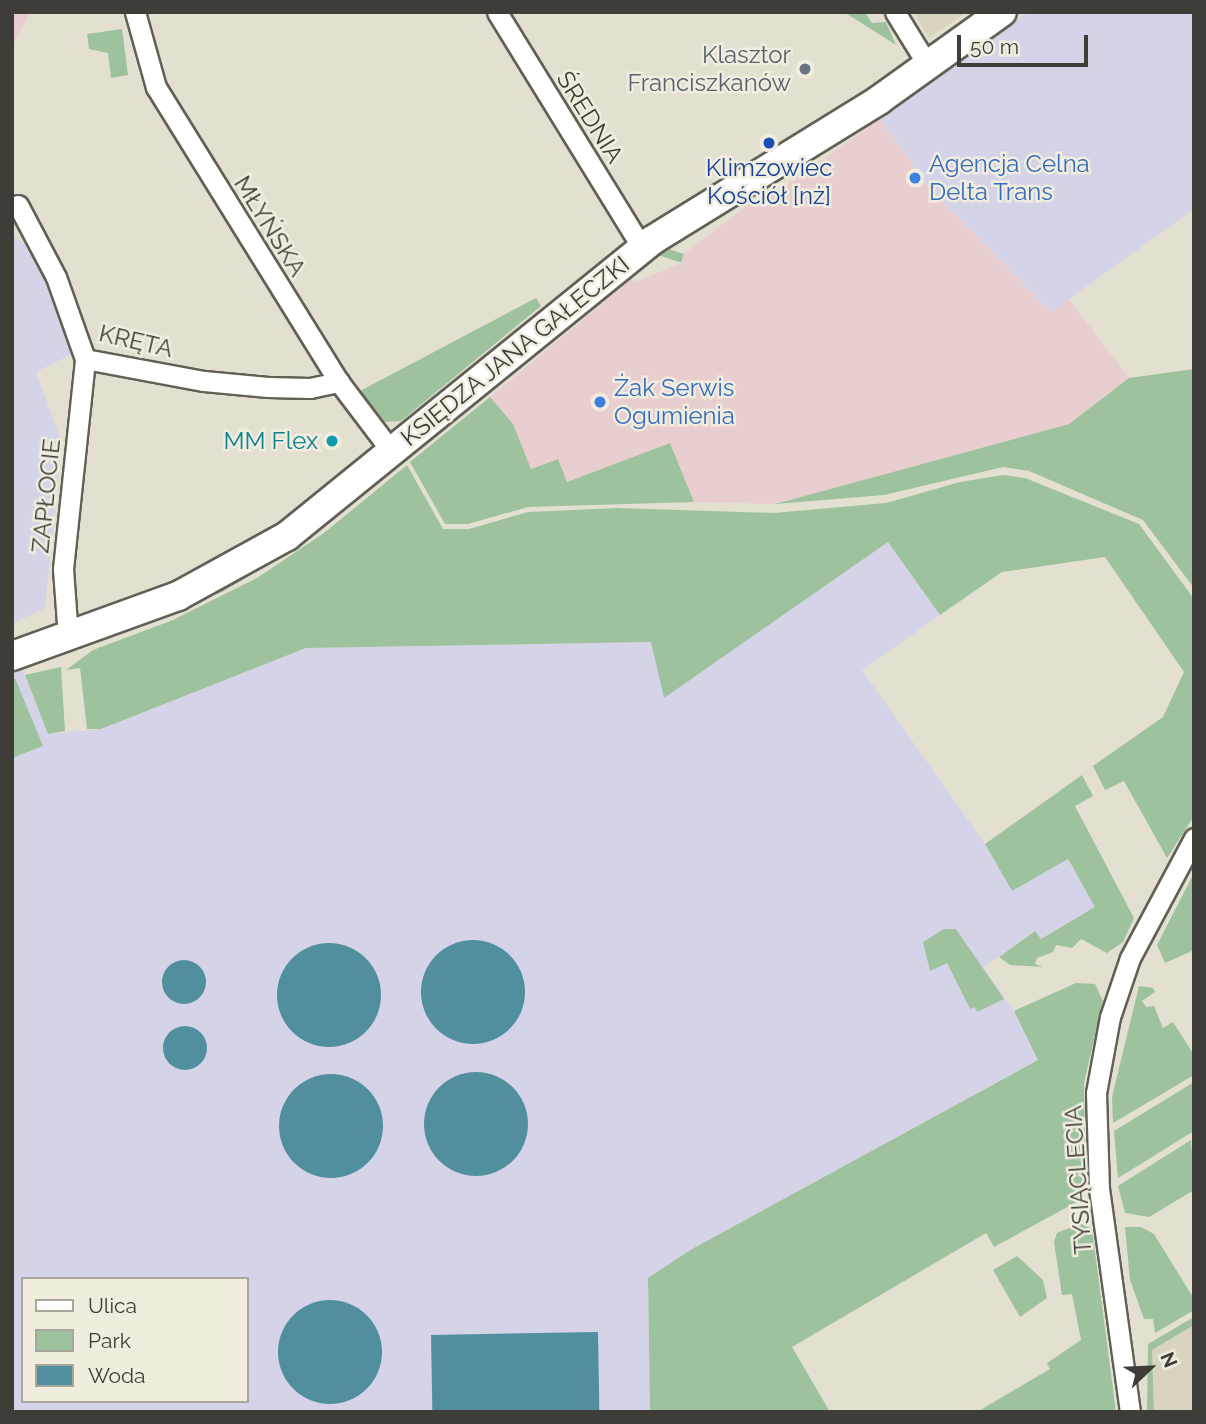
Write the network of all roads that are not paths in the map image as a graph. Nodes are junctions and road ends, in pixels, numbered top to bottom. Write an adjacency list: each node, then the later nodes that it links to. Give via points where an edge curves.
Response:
1 (135, 12): 9 (street, MŁYŃSKA, via 156,88)
2 (497, 12): 7 (street, ŚREDNIA)
3 (895, 12): 5 (street)
4 (1002, 12): 5 (main road, KSIĘDZA JANA GAŁECZKI)
5 (929, 67): 7 (main road, KSIĘDZA JANA GAŁECZKI)
6 (18, 205): 8 (street, KRĘTA, via 56,277)
7 (642, 248): 10 (main road, KSIĘDZA JANA GAŁECZKI)
8 (85, 359): 9 (street, KRĘTA, via 268,387 310,388); 11 (street, ZAPŁOCIE, via 63,569)
9 (339, 382): 10 (street, MŁYŃSKA)
10 (392, 452): 11 (main road, KSIĘDZA JANA GAŁECZKI, via 312,517 241,565 178,596)
11 (68, 637): 12 (main road, KSIĘDZA JANA GAŁECZKI)
12 (12, 656)
13 (1194, 838): 14 (street, TYSIĄCLECIA, via 1130,958 1110,1017 1096,1093 1099,1189)
14 (1130, 1412)

